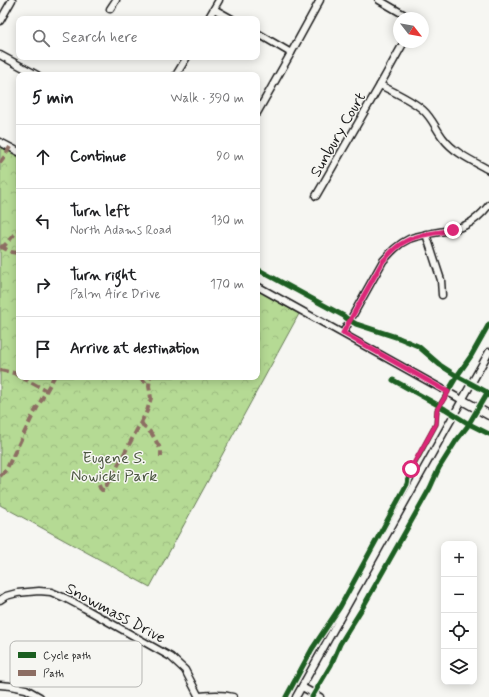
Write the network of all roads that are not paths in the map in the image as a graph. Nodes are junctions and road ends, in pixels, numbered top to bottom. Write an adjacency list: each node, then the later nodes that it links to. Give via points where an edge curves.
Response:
1 (12, 0): 11 (street)
2 (116, 0): 6 (street)
3 (219, 0): 7 (street)
4 (320, 0): 14 (street)
5 (378, 0): 8 (street)
6 (110, 9)
7 (214, 9): 9 (street); 10 (street)
8 (400, 12)
9 (210, 16)
10 (227, 16)
11 (0, 21)
12 (260, 36): 14 (street)
13 (401, 48): 19 (street, Sunbury Court)
14 (291, 53): 20 (street)
15 (0, 55): 17 (street)
16 (185, 60): 18 (street)
17 (31, 72)
18 (178, 72)
19 (380, 85): 23 (street, via 423,110 449,145); 24 (street, Sunbury Court)
20 (260, 108)
21 (0, 142): 22 (street)
22 (16, 150)
23 (489, 170)
24 (316, 196)
25 (489, 205): 26 (street, via 474,221 464,226)
26 (426, 234): 28 (street, via 441,280); 29 (street, via 401,244 383,261)
27 (260, 288): 29 (street)
28 (442, 295)
29 (343, 333): 31 (street)
30 (489, 352): 31 (street)
31 (462, 400): 32 (main road); 37 (street)
32 (489, 415)
33 (0, 600): 38 (street, Snowmass Drive, via 17,593 39,590 65,598 171,657 185,670)
34 (0, 685): 35 (street)
35 (10, 686)
36 (16, 687): 39 (street)
37 (302, 687): 41 (street); 42 (street)
38 (199, 696): 40 (street, via 214,694)
39 (40, 697)
40 (232, 697)
41 (296, 697)
42 (320, 697)

